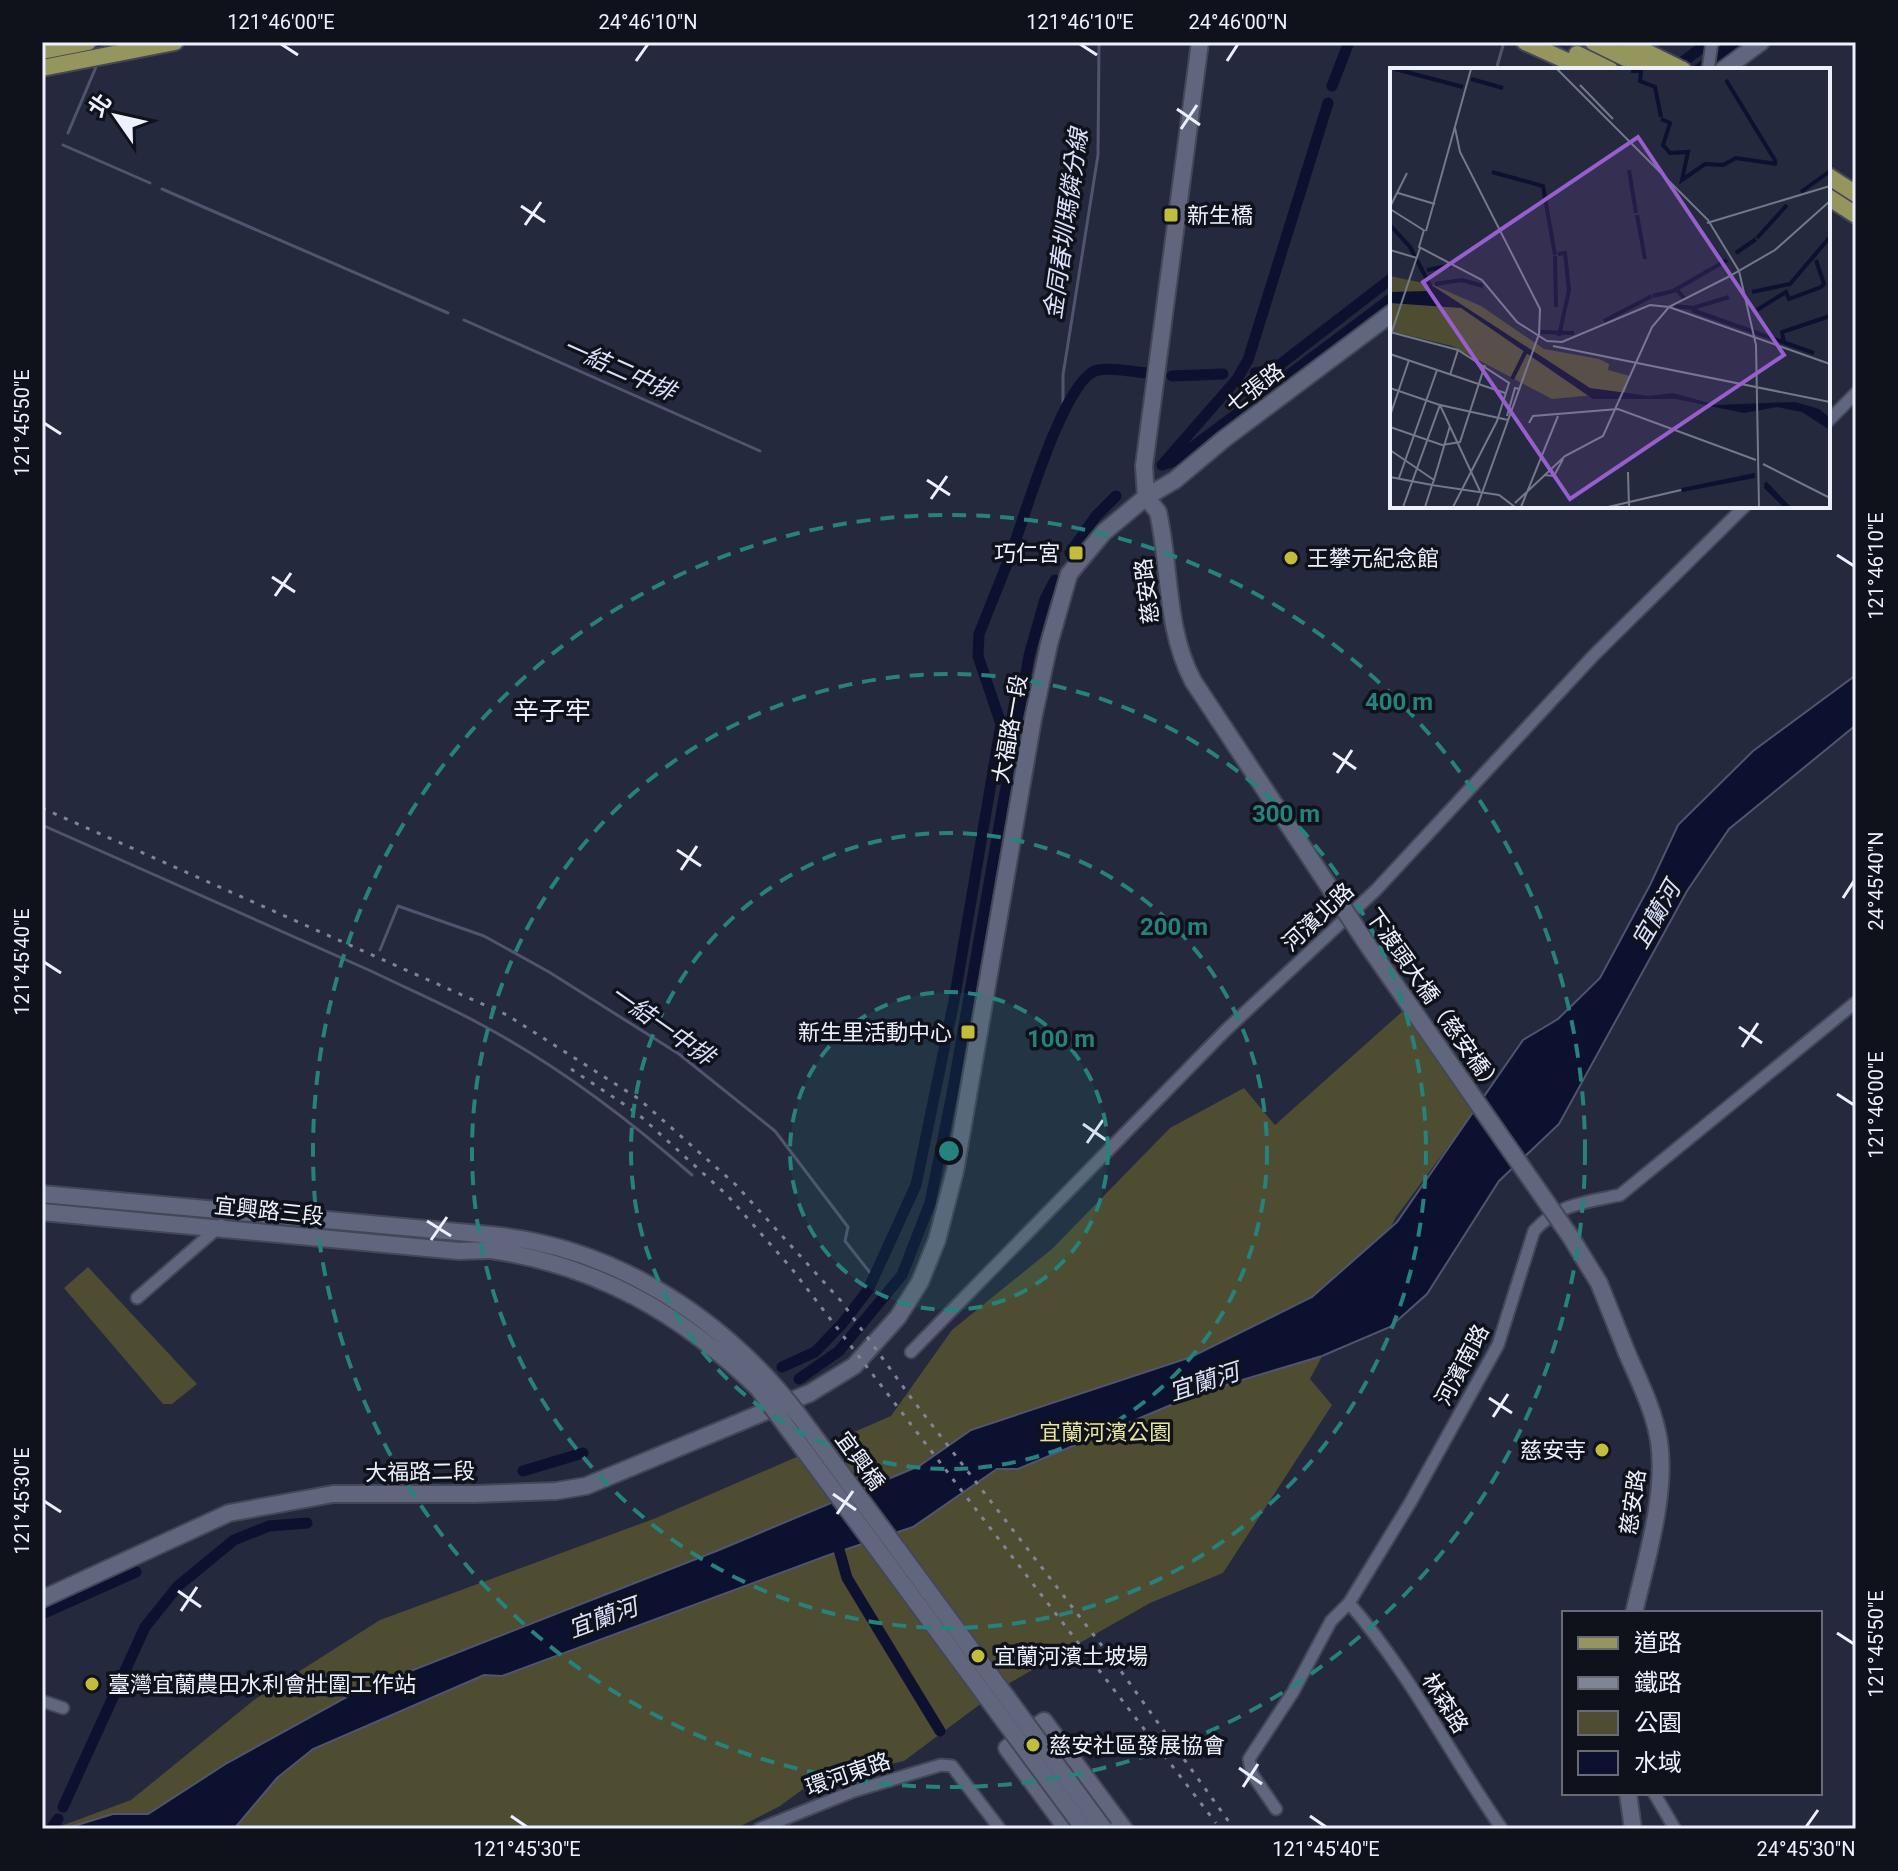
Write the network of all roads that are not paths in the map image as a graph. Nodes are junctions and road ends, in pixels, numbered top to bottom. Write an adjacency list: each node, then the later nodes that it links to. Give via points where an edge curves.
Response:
1 (88, 42): 10 (main road)
2 (175, 42): 12 (main road)
3 (1200, 42): 24 (street, via 1144,466)
4 (1525, 42): 13 (main road)
5 (1550, 42): 14 (main road)
6 (1593, 42): 11 (main road)
7 (1626, 42): 11 (main road)
8 (1712, 42): 15 (street)
9 (1761, 42): 16 (street)
10 (42, 51)
11 (1652, 65)
12 (42, 68)
13 (1583, 68)
14 (1606, 68)
15 (1708, 68)
16 (1726, 68)
17 (1830, 177): 18 (main road)
18 (1856, 194)
19 (1830, 198): 20 (main road)
20 (1856, 215)
21 (1390, 314): 24 (street, 七張路)
22 (1856, 393): 23 (street)
23 (1830, 419)
24 (1146, 497): 26 (street, 慈安路, via 1158,512 1175,637); 36 (street, 大福路一段, via 1104,532 1069,574 1058,607 1033,719 955,1171 937,1240 920,1282 873,1347 854,1366)
25 (1743, 508): 34 (street, 河濱北路, via 1594,655 1376,890 1226,1030)
26 (1193, 681): 35 (street, 下渡頭大橋（慈安橋）, bridge, via 1360,934 1570,1236 1599,1283)
27 (1856, 1002): 38 (street, 河濱南路, via 1620,1195 1547,1216 1534,1231 1498,1345)
28 (42, 1194): 30 (street, 宜興路三段)
29 (42, 1212): 31 (street, 宜興路三段)
30 (227, 1213): 31 (street); 32 (street, 宜興路三段)
31 (219, 1228): 32 (street, 宜興路三段, via 459,1251); 33 (street)
32 (491, 1243): 48 (street, 宜興橋, bridge, via 633,1294 696,1333 747,1377); 49 (street, 宜興橋, bridge, via 560,1247 617,1268 688,1309 733,1343 800,1417)
33 (137, 1298)
34 (911, 1352)
35 (1627, 1353): 39 (street, 慈安路, via 1653,1418 1661,1472)
36 (800, 1397): 37 (street, 大福路二段, via 586,1486 474,1494 333,1494 229,1513)
37 (42, 1599)
38 (1349, 1603): 44 (street, 河濱南路, via 1331,1621 1249,1759 1252,1774); 51 (street, 林森路, via 1415,1690)
39 (1634, 1611)
40 (42, 1701): 41 (street)
41 (63, 1708)
42 (1628, 1795): 52 (street)
43 (1655, 1795): 53 (street)
44 (1276, 1809)
45 (759, 1829): 46 (street, 環河東路, via 854,1791 941,1765 952,1766)
46 (1000, 1829)
47 (1067, 1829): 50 (street, via 1007,1748 1044,1721)
48 (1084, 1829)
49 (1104, 1829)
50 (1124, 1829)
51 (1502, 1829)
52 (1633, 1829)
53 (1675, 1829)

